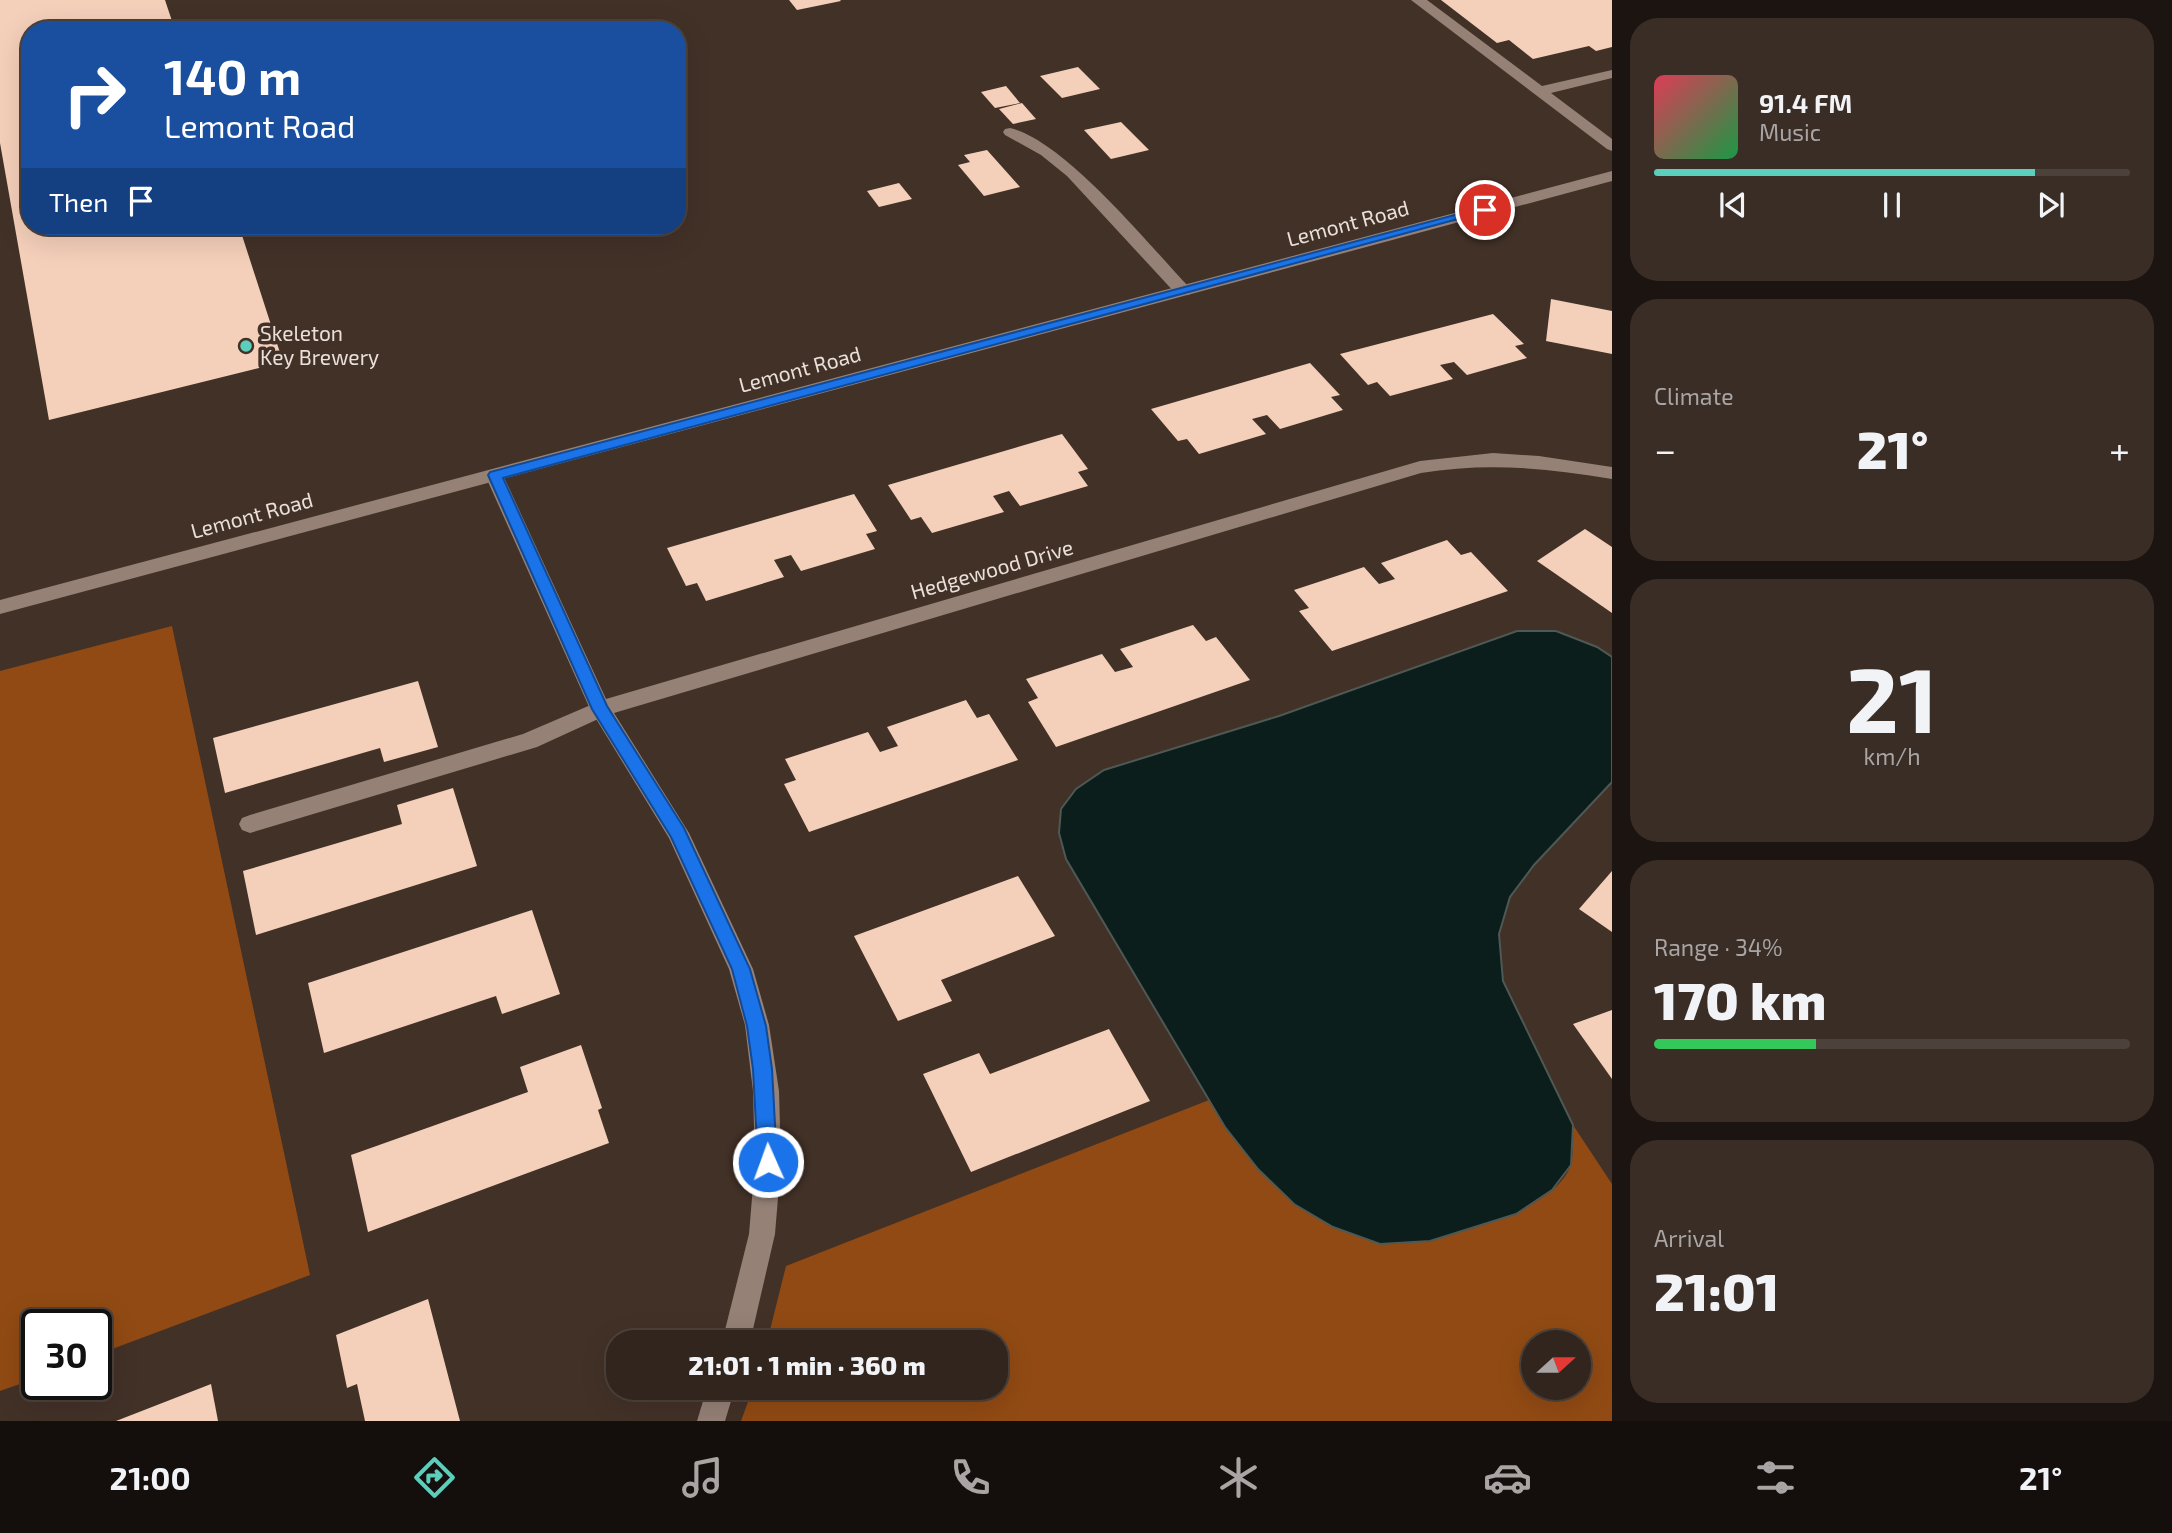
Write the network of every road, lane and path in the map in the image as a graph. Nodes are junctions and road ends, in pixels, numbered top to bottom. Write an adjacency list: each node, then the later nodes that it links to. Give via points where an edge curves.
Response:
1 (1418, 0): 3 (street)
2 (1612, 74): 3 (street)
3 (1540, 91): 5 (street)
4 (1010, 132): 7 (street, via 1072,173)
5 (1612, 146)
6 (1612, 176): 7 (street, Lemont Road)
7 (1183, 291): 9 (street, Lemont Road)
8 (1612, 473): 11 (street, Hedgewood Drive, via 1529,459 1490,458 1397,474)
9 (495, 475): 10 (street, Lemont Road); 11 (street)
10 (0, 607)
11 (600, 709): 12 (street, Hedgewood Drive, via 529,741); 13 (street, via 678,833 741,969 757,1026 766,1091 768,1162 762,1234)
12 (250, 824)
13 (739, 1330)
14 (717, 1400): 15 (street)
15 (710, 1421)

